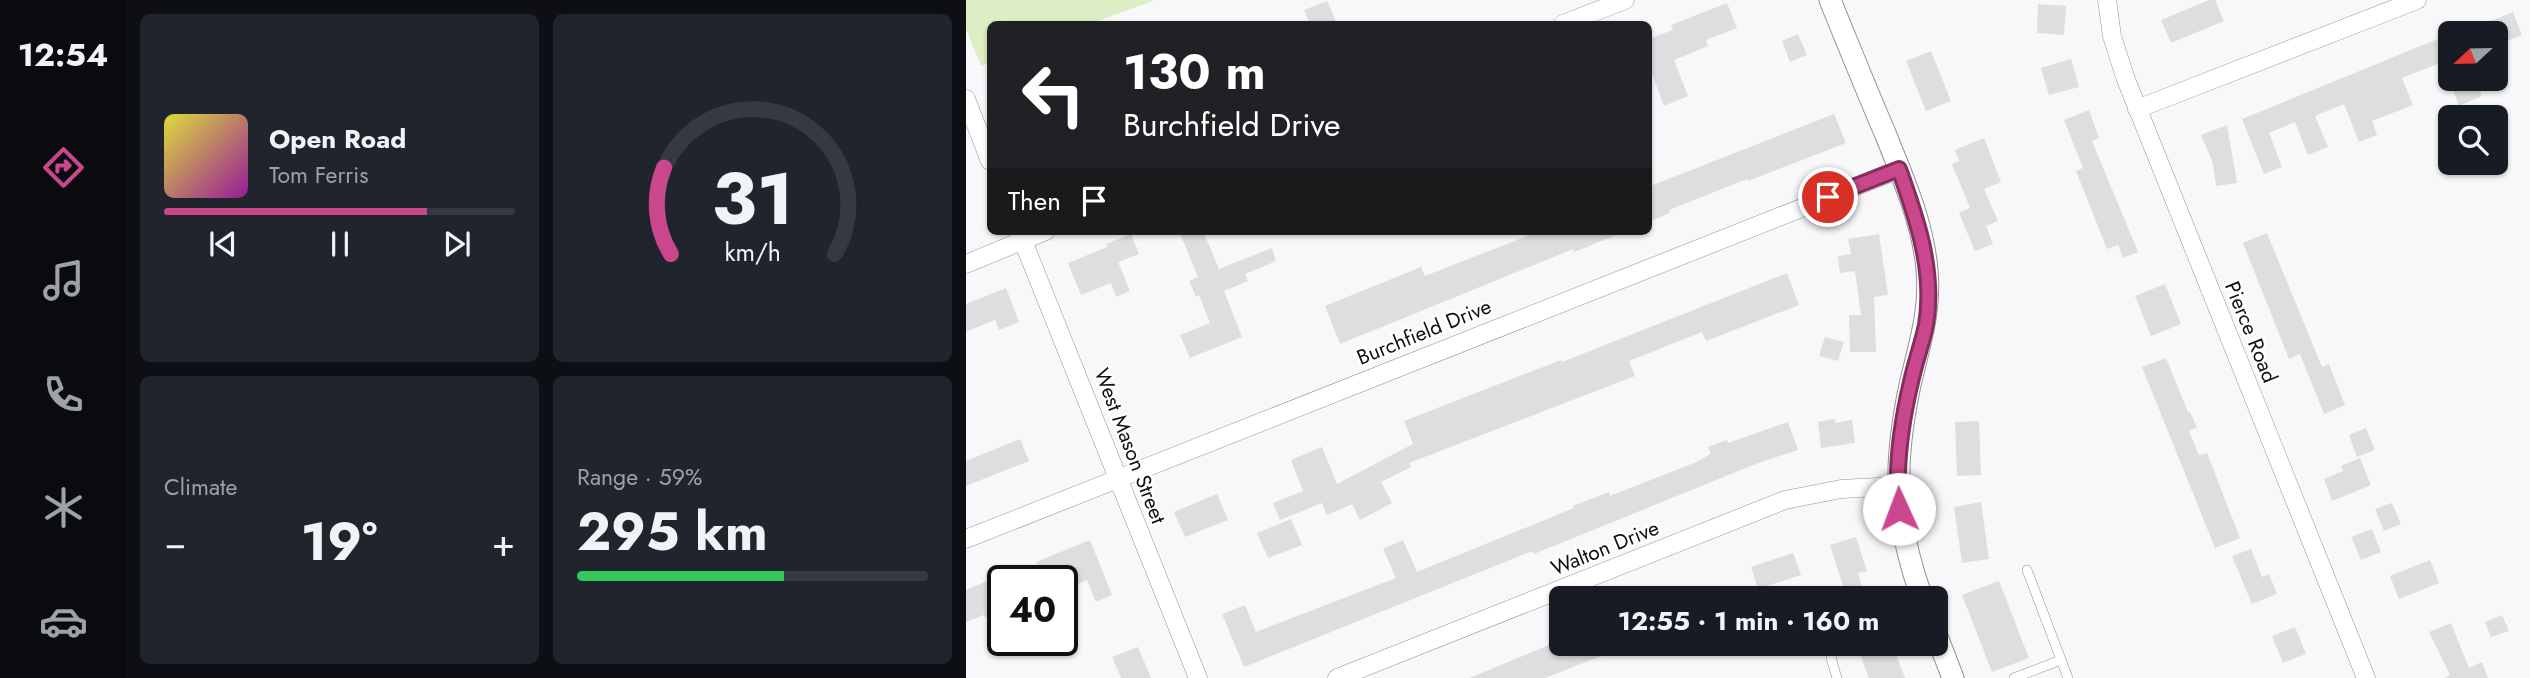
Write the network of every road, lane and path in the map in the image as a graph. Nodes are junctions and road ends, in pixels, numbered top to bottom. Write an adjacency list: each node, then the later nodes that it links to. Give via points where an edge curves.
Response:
1 (1625, 0): 5 (street)
2 (1830, 0): 9 (street)
3 (2107, 0): 7 (street, Pierce Road, via 2112,36)
4 (2417, 0): 7 (street)
5 (1571, 21)
6 (966, 99): 8 (street)
7 (2137, 108): 26 (street, Pierce Road)
8 (987, 153)
9 (1899, 169): 12 (street, Burchfield Drive); 13 (street, via 1919,226 1927,270 1926,324 1900,437)
10 (1022, 235): 11 (street); 12 (street, West Mason Street)
11 (966, 264)
12 (1118, 478): 14 (street, Burchfield Drive); 20 (street, West Mason Street)
13 (1897, 486): 16 (street, via 1902,531); 21 (street, Walton Drive, via 1841,489 1785,500)
14 (966, 539)
15 (2026, 570): 19 (lane)
16 (1918, 586)
17 (1832, 656): 22 (lane)
18 (1944, 656): 23 (street)
19 (2061, 660): 24 (lane); 25 (lane)
20 (1198, 678)
21 (1336, 678)
22 (1837, 678)
23 (1953, 678)
24 (2014, 678)
25 (2068, 678)
26 (2366, 678)

